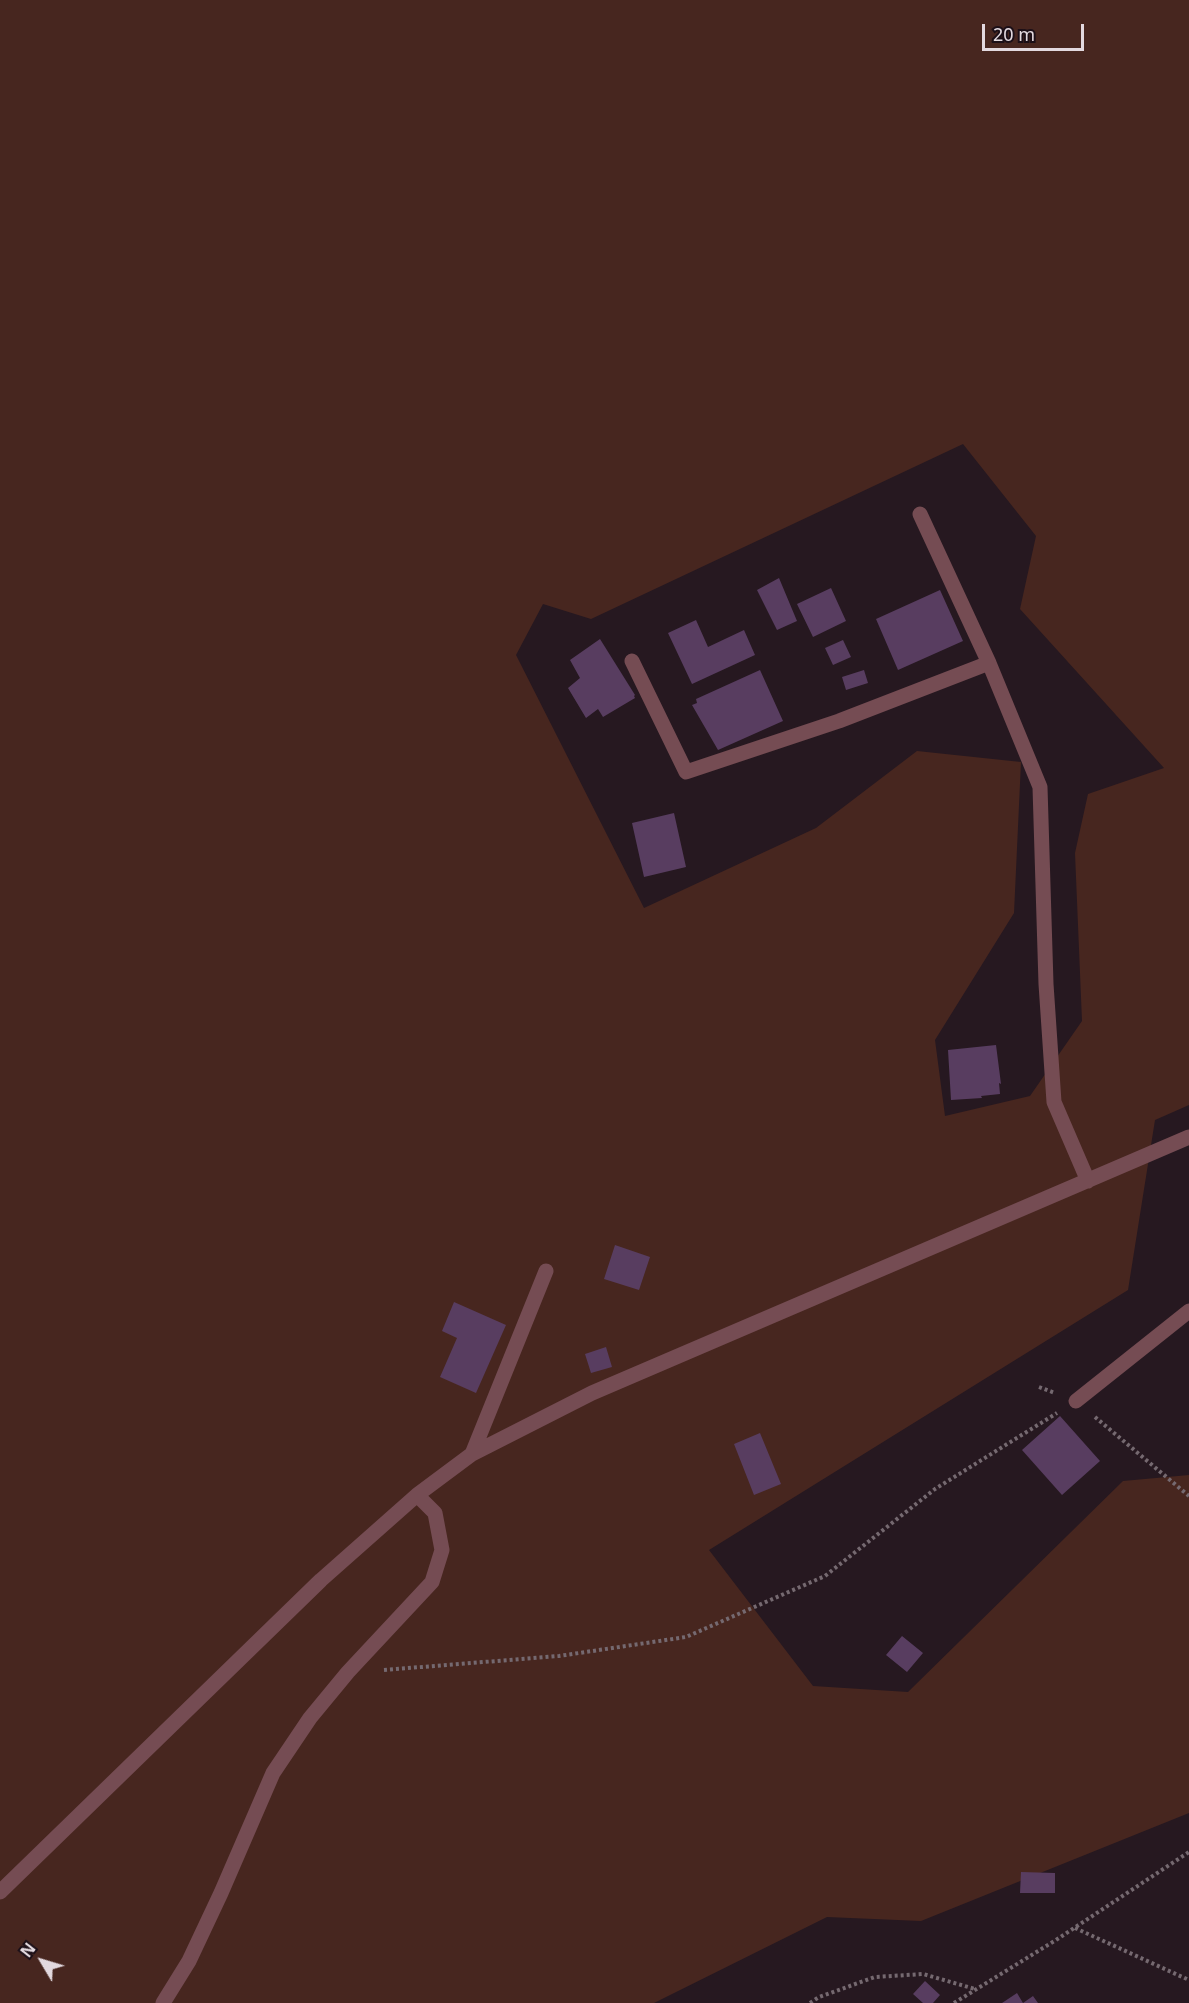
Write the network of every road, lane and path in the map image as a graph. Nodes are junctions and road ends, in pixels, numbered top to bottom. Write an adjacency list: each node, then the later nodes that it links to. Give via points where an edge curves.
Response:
1 (920, 513): 3 (street)
2 (632, 661): 3 (street, via 686,772 839,720)
3 (988, 663): 5 (street, via 1040,787 1054,1102)
4 (1189, 1137): 5 (street)
5 (1088, 1181): 10 (street, via 592,1393)
6 (546, 1270): 10 (street)
7 (1189, 1311): 9 (street)
8 (1039, 1387): 9 (path)
9 (1076, 1401): 12 (path); 13 (path, via 935,1489 825,1576 686,1637 558,1656)
10 (472, 1455): 11 (street)
11 (417, 1495): 13 (street, via 435,1513 442,1550 432,1582); 15 (street, via 321,1580)
12 (1189, 1496)
13 (348, 1672): 19 (street, via 310,1718 273,1773 189,1961)
14 (1189, 1852): 16 (path)
15 (0, 1892)
16 (1074, 1928): 17 (path); 18 (path)
17 (1189, 1980)
18 (976, 1989): 20 (path, via 923,1974 875,1977 819,1996); 21 (path)
19 (163, 2003)
20 (810, 2003)
21 (954, 2003)

